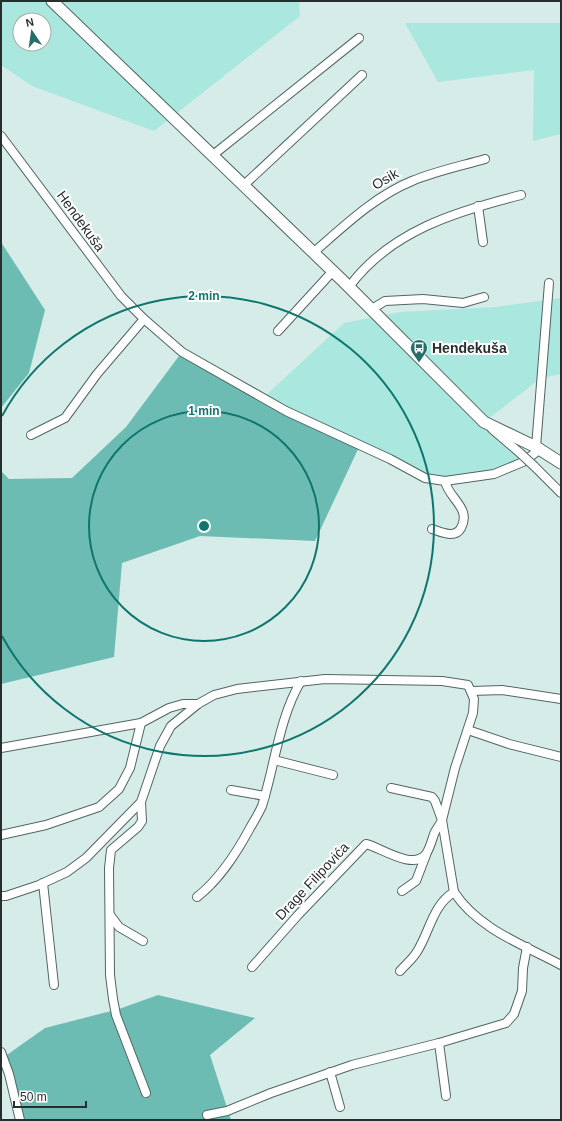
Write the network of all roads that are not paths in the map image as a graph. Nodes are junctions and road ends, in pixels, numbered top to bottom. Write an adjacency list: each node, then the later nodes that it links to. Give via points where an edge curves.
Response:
1 (52, 1): 5 (main road)
2 (359, 38): 5 (street)
3 (362, 75): 7 (street)
4 (1, 136): 17 (street, Hendekuša, via 121,296)
5 (212, 155): 7 (main road)
6 (485, 159): 11 (street, Osik, via 411,181 387,194)
7 (244, 185): 11 (main road)
8 (521, 195): 9 (street)
9 (478, 206): 10 (street); 14 (street, via 413,232 384,250)
10 (483, 242)
11 (314, 252): 12 (main road)
12 (333, 271): 14 (main road); 18 (street)
13 (549, 283): 21 (street)
14 (349, 287): 16 (main road)
15 (484, 297): 16 (street, via 463,303 385,301)
16 (372, 309): 19 (main road)
17 (144, 319): 20 (street, via 97,374 65,418); 23 (street, Hendekuša, via 182,352 286,411 390,458 425,478)
18 (278, 332)
19 (484, 422): 21 (main road); 24 (street, bridge)
20 (31, 435)
21 (538, 449): 22 (main road); 23 (street, Hendekuša, via 523,462 494,474)
22 (561, 463)
23 (445, 481): 25 (street, via 449,493 462,508 464,520 461,529 454,533 446,534)
24 (561, 493)
25 (432, 529)
26 (301, 680): 27 (street, via 351,678 442,681 468,685); 29 (street, via 237,689); 34 (street, via 294,693)
27 (472, 691): 28 (street, via 502,690); 31 (street, via 474,699)
28 (561, 699)
29 (198, 704): 30 (street, via 183,704 169,708); 39 (street, via 171,726 160,746)
30 (141, 723): 32 (street); 41 (street, via 130,768 118,789 99,807)
31 (468, 730): 33 (street, via 509,744); 40 (street)
32 (1, 748)
33 (561, 757)
34 (274, 760): 35 (street); 38 (street)
35 (333, 775)
36 (391, 788): 40 (street, via 432,797)
37 (231, 790): 38 (street)
38 (264, 796): 47 (street, via 261,808 239,849 211,886)
39 (141, 802): 43 (street, via 86,858 67,872); 48 (street, via 142,821 111,850 108,868)
40 (442, 820): 42 (street); 45 (street)
41 (1, 835)
42 (426, 854): 44 (street, via 416,881); 52 (street, Drage Filipovića, via 420,858 404,859 366,844)
43 (43, 883): 46 (street); 54 (street)
44 (402, 891)
45 (454, 892): 50 (street, via 478,918 500,934); 53 (street, via 433,916 415,956)
46 (1, 896)
47 (197, 897)
48 (110, 916): 49 (street, via 119,927); 58 (street, via 110,975 116,1016)
49 (143, 941)
50 (527, 948): 51 (street); 55 (street, via 522,968 522,991 510,1020)
51 (561, 965)
52 (252, 967)
53 (400, 971)
54 (54, 985)
55 (438, 1043): 57 (street); 59 (street)
56 (1, 1052): 62 (street)
57 (330, 1072): 60 (street); 61 (street, via 227,1111)
58 (146, 1093)
59 (446, 1096)
60 (340, 1107)
61 (207, 1114)
62 (20, 1120)

